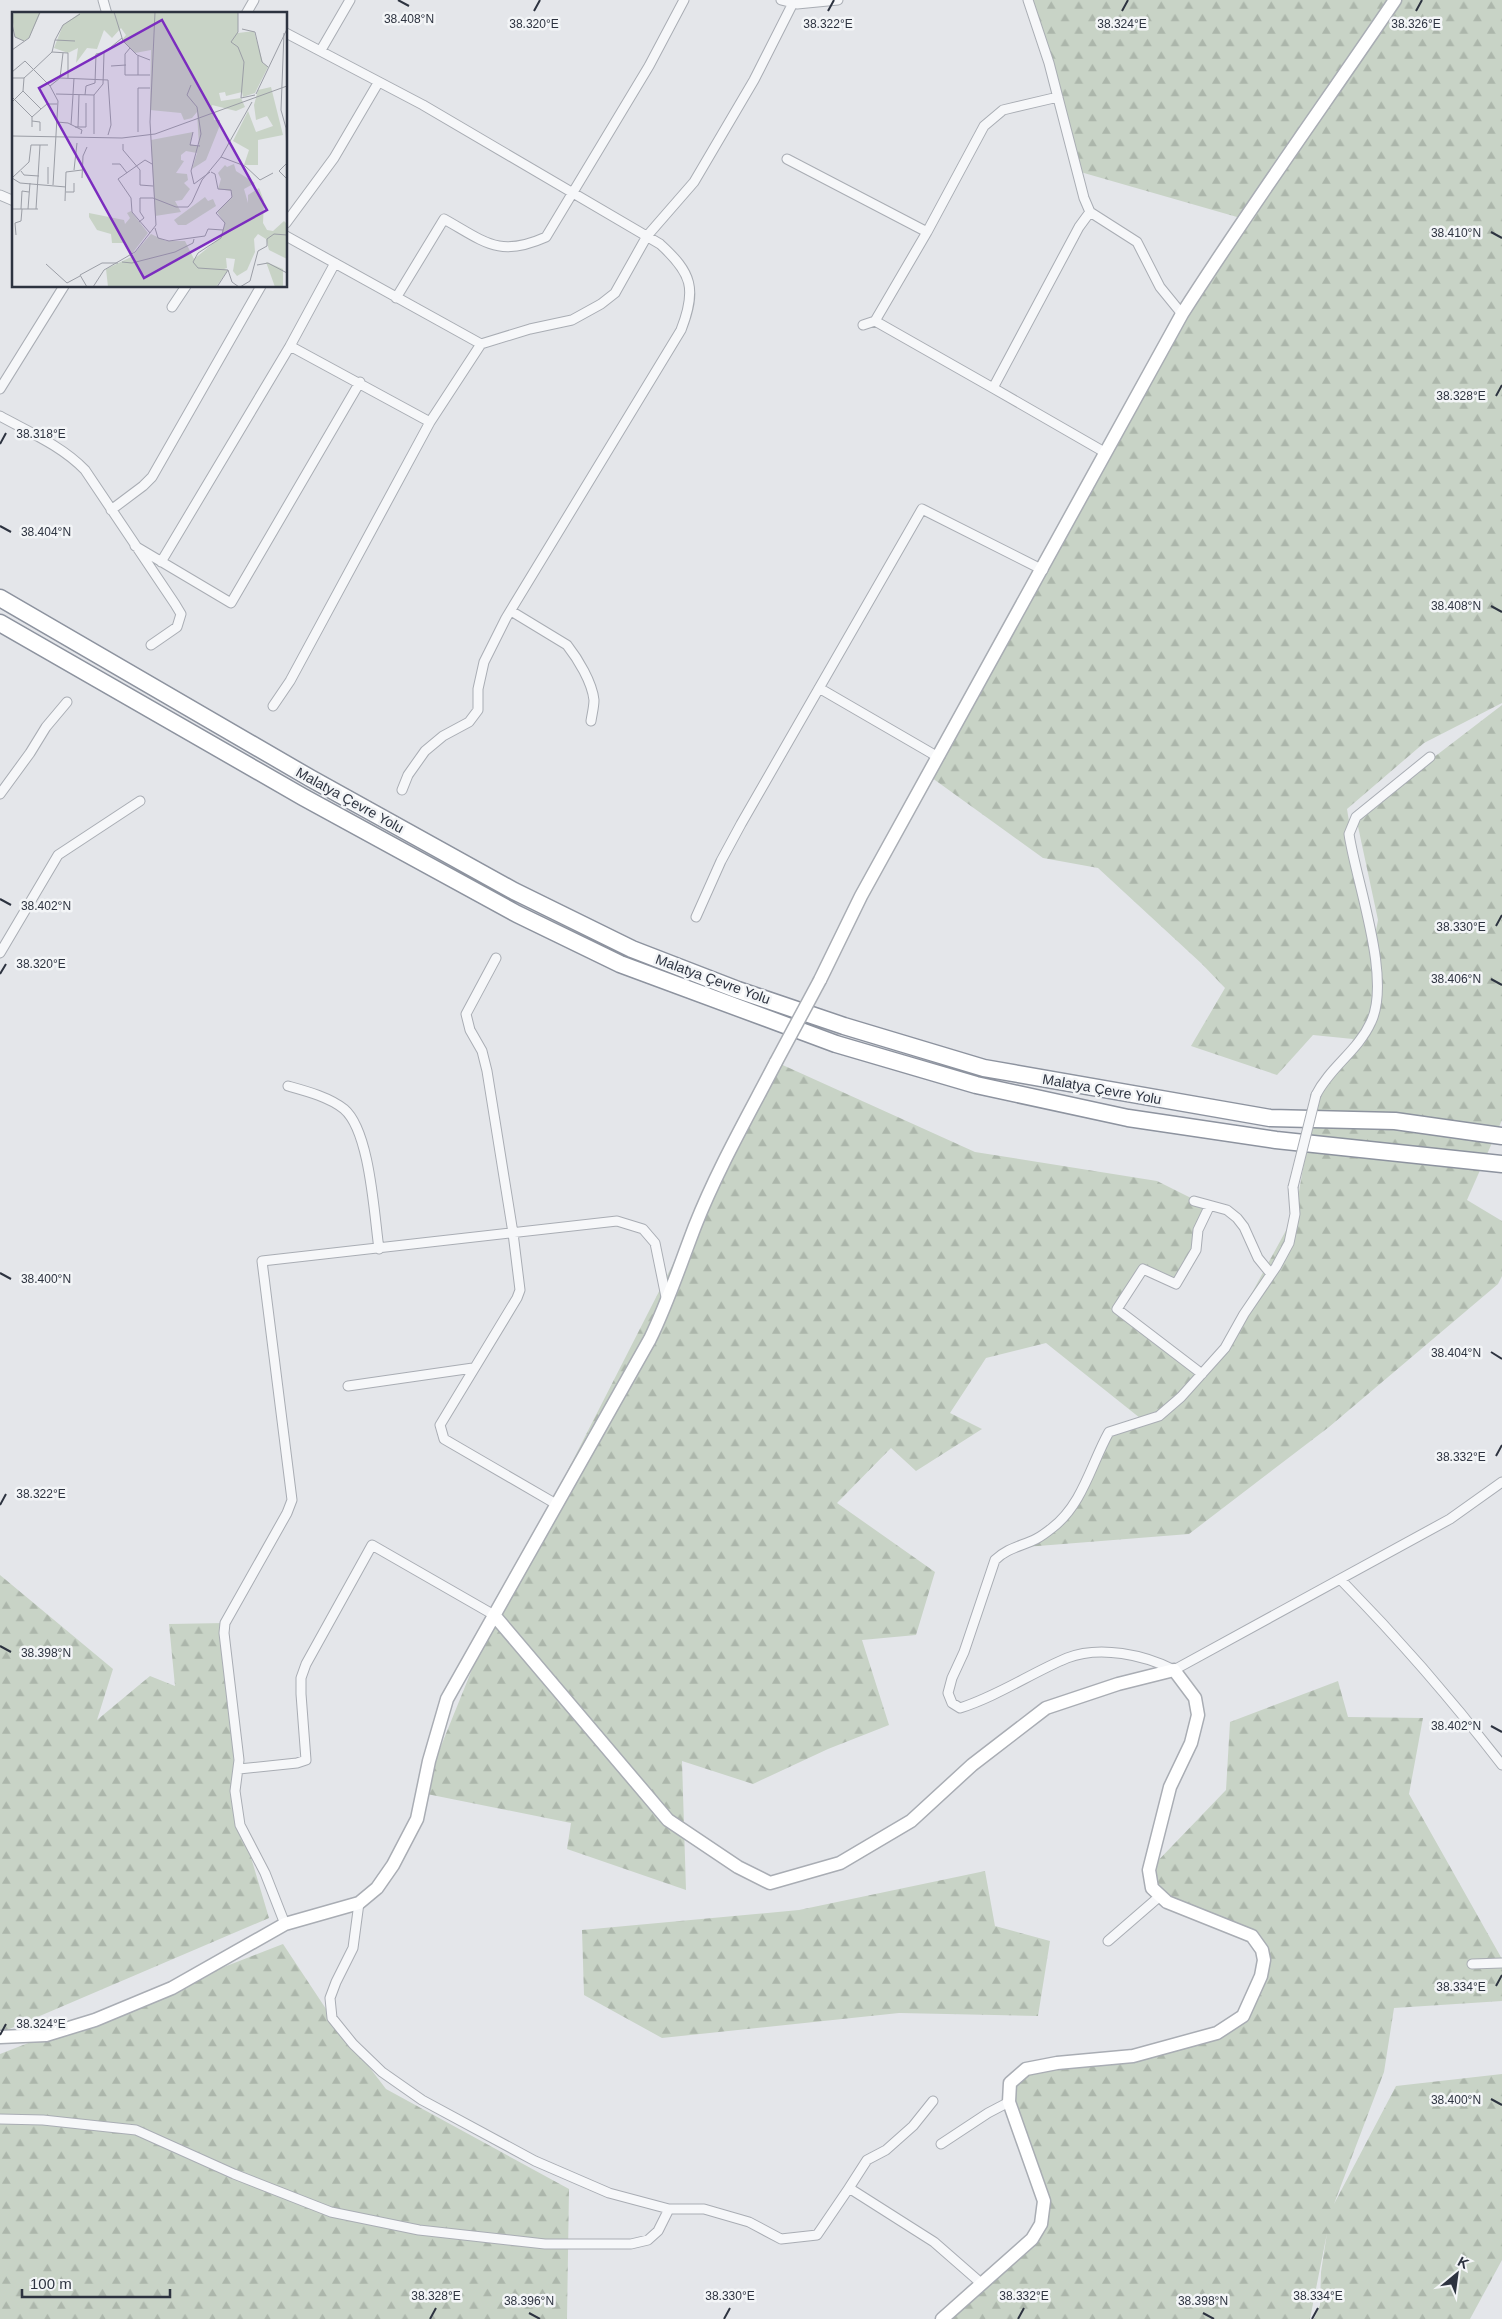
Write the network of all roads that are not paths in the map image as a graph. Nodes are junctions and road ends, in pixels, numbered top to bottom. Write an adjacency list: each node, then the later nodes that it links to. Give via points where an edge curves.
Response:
1 (254, 0): 9 (street)
2 (350, 0): 11 (street)
3 (684, 0): 15 (street, via 649,66)
4 (780, 0): 8 (street)
5 (838, 0): 8 (street)
6 (1028, 0): 13 (street)
7 (1395, 0): 29 (street)
8 (793, 3): 21 (street, via 754,80 694,182)
9 (247, 12)
10 (288, 34): 11 (street)
11 (320, 50): 12 (street)
12 (378, 83): 15 (street, via 423,105); 19 (street, via 334,158)
13 (1058, 97): 18 (street); 20 (street, via 1003,110 984,126)
14 (787, 159): 20 (street)
15 (572, 191): 21 (street); 27 (street, via 546,237 507,247 488,244 444,219)
16 (0, 195): 17 (street)
17 (12, 199)
18 (1090, 212): 29 (street, via 1137,242 1160,287); 35 (street)
19 (288, 220)
20 (927, 232): 30 (street)
21 (647, 236): 32 (street, via 622,283 601,304 572,320); 45 (street, via 678,260 691,290 689,310 663,361)
22 (288, 237): 23 (street)
23 (335, 263): 27 (street); 33 (street)
24 (63, 288): 36 (street)
25 (185, 288): 28 (street)
26 (260, 288): 40 (street, via 152,477)
27 (396, 298): 32 (street)
28 (172, 307)
29 (1182, 314): 39 (street)
30 (875, 322): 31 (street); 35 (street)
31 (863, 324)
32 (481, 344): 38 (street)
33 (290, 346): 34 (street); 42 (street)
34 (360, 382): 38 (street); 42 (street, via 231,603)
35 (993, 388): 39 (street)
36 (0, 389)
37 (0, 416): 40 (street, via 75,460)
38 (430, 422): 50 (street, via 290,681)
39 (1106, 453): 43 (street)
40 (111, 510): 41 (street)
41 (135, 546): 42 (street); 47 (street, via 180,614 177,627)
42 (161, 562)
43 (1043, 570): 48 (street, via 922,509); 52 (street)
44 (0, 598): 61 (highway, Malatya Çevre Yolu, via 310,778 514,891 632,949 738,990 984,1068 1270,1118 1395,1121)
45 (511, 610): 51 (street, via 567,645 594,701); 54 (street, via 484,662 478,689 478,710 469,722 443,736 425,751)
46 (0, 623): 62 (highway, Malatya Çevre Yolu, via 302,797 517,914 620,964 836,1044 976,1085 1128,1118 1276,1140)
47 (151, 645)
48 (819, 688): 52 (street); 57 (street, via 741,824)
49 (67, 702): 55 (street)
50 (273, 706)
51 (591, 721)
52 (938, 757): 68 (street, bridge, via 861,896 710,1194)
53 (1430, 757): 67 (street, bridge, via 1356,817 1349,834 1376,970 1377,999 1372,1020 1362,1039 1323,1082 1316,1095 1293,1187 1295,1214 1289,1243)
54 (402, 790)
55 (0, 794)
56 (140, 800): 58 (street, via 58,855)
57 (696, 917)
58 (0, 953)
59 (496, 958): 65 (street, via 466,1014 487,1071)
60 (288, 1086): 66 (street, via 310,1092 344,1109 358,1127 364,1144)
61 (1502, 1136)
62 (1502, 1164)
63 (1194, 1201): 64 (street)
64 (1209, 1207): 67 (street, via 1227,1210 1237,1218 1258,1258); 70 (street, via 1198,1230 1196,1250 1176,1284 1143,1269 1117,1309)
65 (513, 1233): 66 (street); 68 (street, via 616,1221 644,1229 655,1243); 69 (street, via 520,1290)
66 (379, 1248): 78 (street, via 262,1261 292,1500 226,1623 224,1645)
67 (1272, 1274): 70 (street, via 1225,1348)
68 (667, 1305): 73 (street)
69 (473, 1368): 71 (street); 73 (street, via 440,1425 444,1439)
70 (1202, 1374): 76 (street, via 1159,1416 1109,1432 1094,1469 1071,1508 1055,1526 1037,1539 1002,1553 995,1560 948,1693 952,1704 960,1708 1069,1657 1096,1653 1156,1660)
71 (348, 1386)
72 (1502, 1482): 74 (street, via 1450,1519)
73 (556, 1504): 75 (street)
74 (1341, 1580): 76 (street); 77 (street, via 1388,1628)
75 (494, 1615): 76 (street, via 668,1820 738,1867 770,1884 840,1863 911,1821 972,1765 1046,1708 1118,1684); 78 (street, via 372,1545 301,1678 306,1760); 80 (street, via 447,1699 417,1819 393,1865 377,1888)
76 (1174, 1670): 79 (street, via 1195,1698 1198,1715 1191,1743 1170,1787 1149,1870 1152,1888)
77 (1502, 1765)
78 (239, 1769): 81 (street, via 235,1791 240,1825 265,1873)
79 (1160, 1896): 82 (street); 87 (street, via 1167,1902 1252,1936 1262,1950 1262,1976 1243,2016 1217,2033 1133,2056 1026,2069 1010,2083)
80 (359, 1903): 81 (street); 91 (street, via 353,1948 330,1998 332,2018 382,2072 422,2100 536,2161 609,2193)
81 (285, 1924): 85 (street, via 172,1988 95,2020 46,2035)
82 (1108, 1941)
83 (1502, 1963): 84 (street)
84 (1472, 1964)
85 (0, 2037)
86 (933, 2101): 90 (street, via 913,2126 886,2150 867,2160)
87 (1009, 2102): 89 (street); 92 (street, via 1044,2201 1041,2224 1032,2240)
88 (0, 2119): 91 (street, via 136,2130 234,2174 331,2212 419,2230 545,2244 631,2244 648,2240 658,2231)
89 (941, 2144)
90 (849, 2188): 91 (street, via 817,2235 801,2239 781,2239 749,2222 704,2209); 92 (street, via 934,2242)
91 (669, 2209)
92 (982, 2284): 93 (street)
93 (942, 2319)

